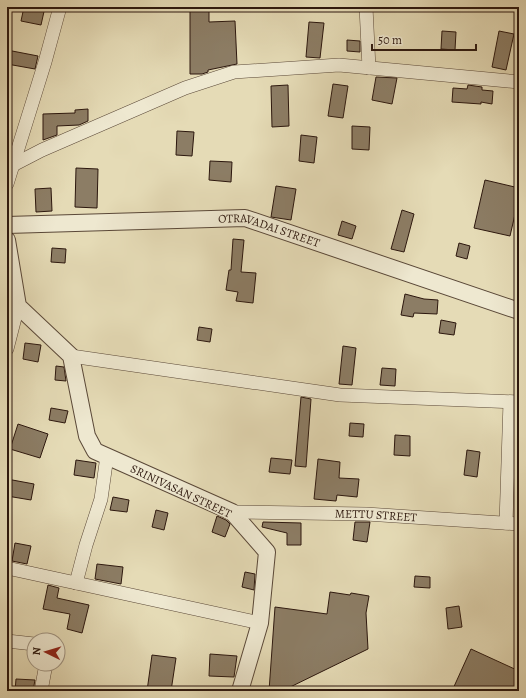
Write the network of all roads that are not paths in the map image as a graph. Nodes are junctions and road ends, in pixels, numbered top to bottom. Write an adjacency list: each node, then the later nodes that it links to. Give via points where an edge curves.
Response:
1 (60, 7): 5 (street)
2 (366, 7): 3 (street)
3 (369, 68): 4 (street); 5 (street, via 339,65 234,72 178,91)
4 (519, 82)
5 (13, 165): 6 (street)
6 (7, 184)
7 (7, 225): 10 (street, OTRAVADAI STREET, via 245,218)
8 (7, 240): 9 (street)
9 (18, 306): 11 (street); 12 (street)
10 (519, 311)
11 (7, 349)
12 (71, 356): 13 (street, via 340,395); 14 (street, SRINIVASAN STREET, via 87,436 95,451)
13 (514, 402): 16 (street)
14 (107, 456): 15 (street, SRINIVASAN STREET); 18 (street, via 101,499)
15 (232, 512): 16 (street, METTU STREET, via 366,514); 19 (street, SRINIVASAN STREET, via 267,552)
16 (513, 524)
17 (7, 568): 18 (street)
18 (76, 583): 19 (street)
19 (260, 623): 24 (street, SRINIVASAN STREET)
20 (7, 641): 21 (street)
21 (26, 643)
22 (45, 672): 23 (street)
23 (41, 691)
24 (240, 691)

